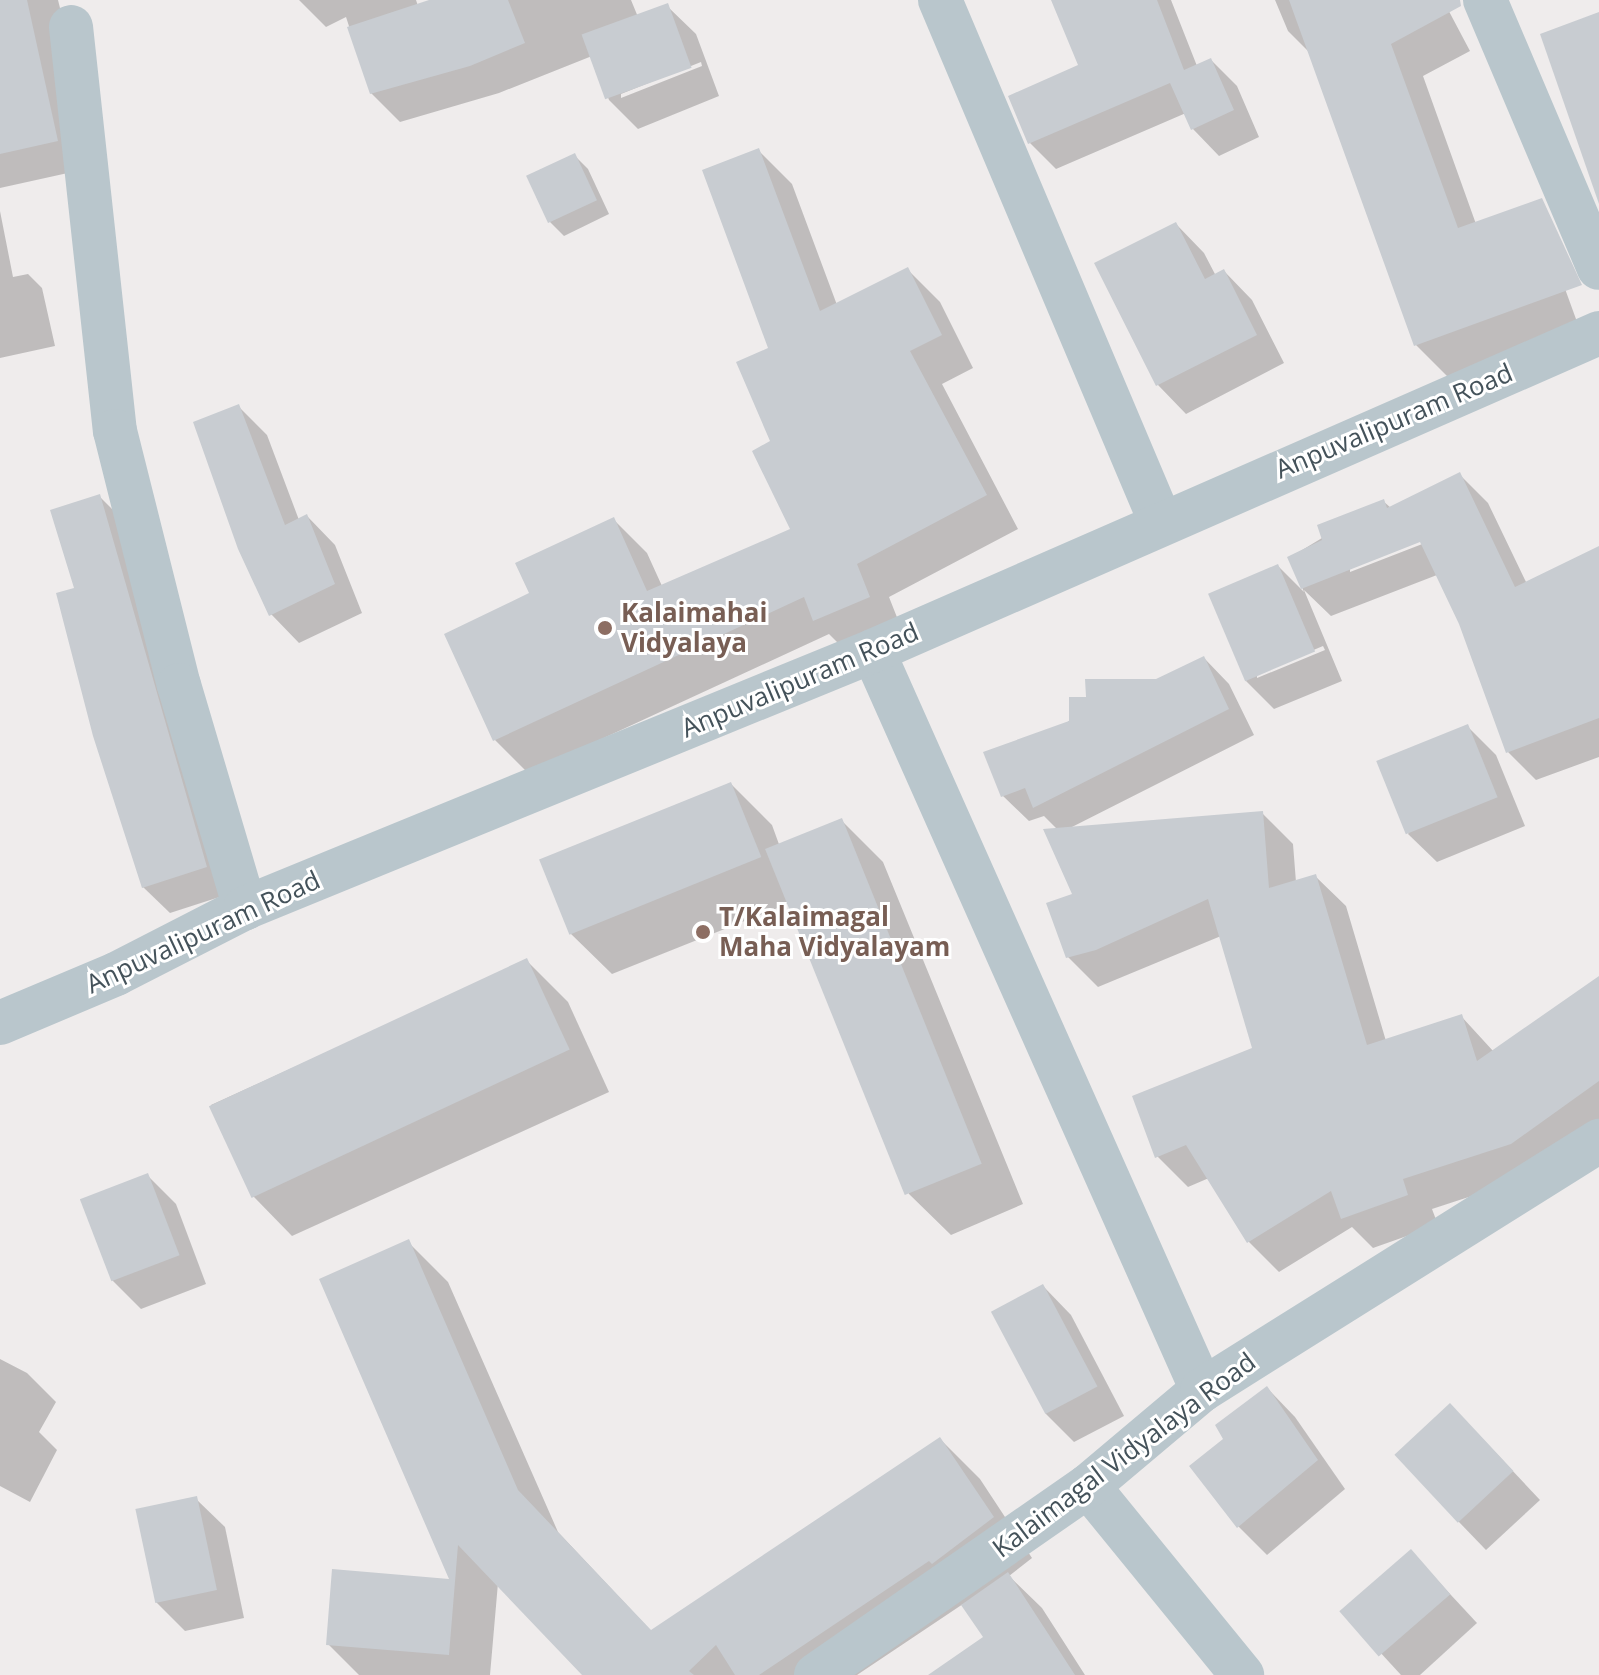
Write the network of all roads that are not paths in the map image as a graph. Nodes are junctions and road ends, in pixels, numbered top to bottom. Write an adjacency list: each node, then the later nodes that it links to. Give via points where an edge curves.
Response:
1 (940, 0): 6 (street)
2 (1485, 0): 4 (street)
3 (71, 27): 8 (street, via 115,431 179,685)
4 (1599, 268)
5 (1599, 333): 6 (street, Anpuvalipuram Road)
6 (1161, 523): 7 (street, Anpuvalipuram Road)
7 (873, 651): 8 (street, Anpuvalipuram Road); 11 (street)
8 (245, 908): 9 (street, Anpuvalipuram Road, via 116,974)
9 (0, 1023)
10 (1599, 1141): 11 (street, Kalaimagal Vidyalaya Road)
11 (1202, 1390): 12 (street, Kalaimagal Vidyalaya Road)
12 (1088, 1486): 13 (street, Kalaimagal Vidyalaya Road); 14 (street)
13 (816, 1675)
14 (1242, 1675)

